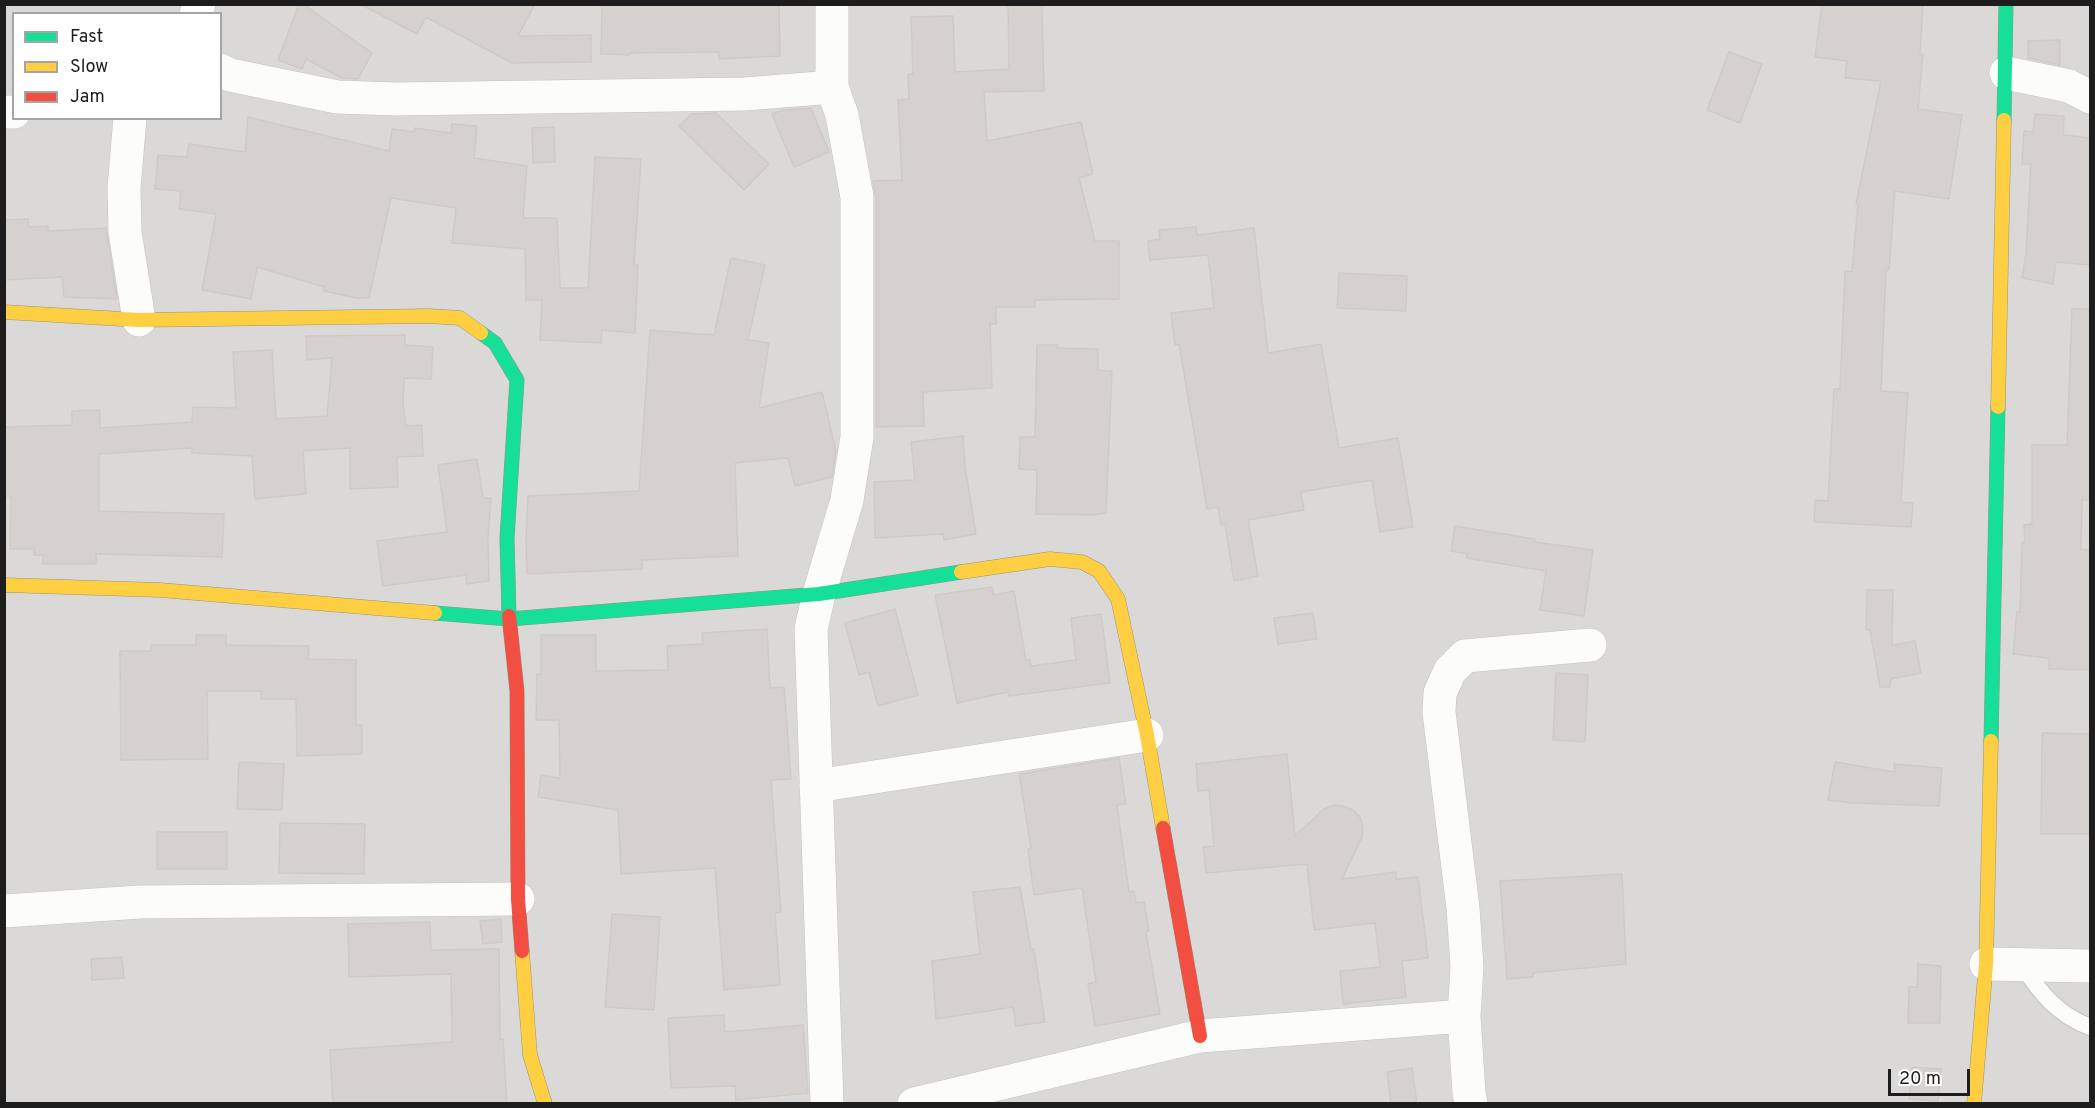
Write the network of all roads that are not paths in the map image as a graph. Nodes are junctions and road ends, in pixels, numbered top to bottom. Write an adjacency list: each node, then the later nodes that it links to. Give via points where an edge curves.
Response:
1 (832, 4): 5 (street)
2 (2006, 4): 4 (street)
3 (222, 71): 5 (street, via 337,97 396,99 745,94)
4 (2006, 73): 6 (street, via 2069,86); 18 (street)
5 (832, 87): 11 (street, via 842,115 856,197 857,437 847,500)
6 (2091, 97)
7 (130, 120): 9 (street, via 125,232)
8 (4, 312): 9 (street)
9 (139, 320): 12 (street, via 460,318 495,343 517,380 507,538)
10 (4, 585): 12 (street, via 160,590)
11 (819, 594): 12 (street); 14 (street, via 1050,559 1082,562 1099,571 1119,599); 15 (street, via 811,628)
12 (509, 619): 16 (street, via 517,691)
13 (1590, 645): 21 (street, via 1465,656 1450,671 1440,693 1467,967)
14 (1147, 735): 15 (street); 23 (street)
15 (816, 786): 25 (street)
16 (518, 899): 17 (street, via 140,902); 24 (street, via 530,1055)
17 (4, 911)
18 (1986, 964): 19 (street); 28 (street)
19 (2022, 965): 20 (street); 22 (lane, via 2042,994 2074,1021)
20 (2091, 966)
21 (1464, 1016): 23 (street); 27 (street)
22 (2091, 1027)
23 (1200, 1036): 26 (street)
24 (545, 1104)
25 (827, 1104)
26 (914, 1104)
27 (1472, 1104)
28 (1974, 1104)

